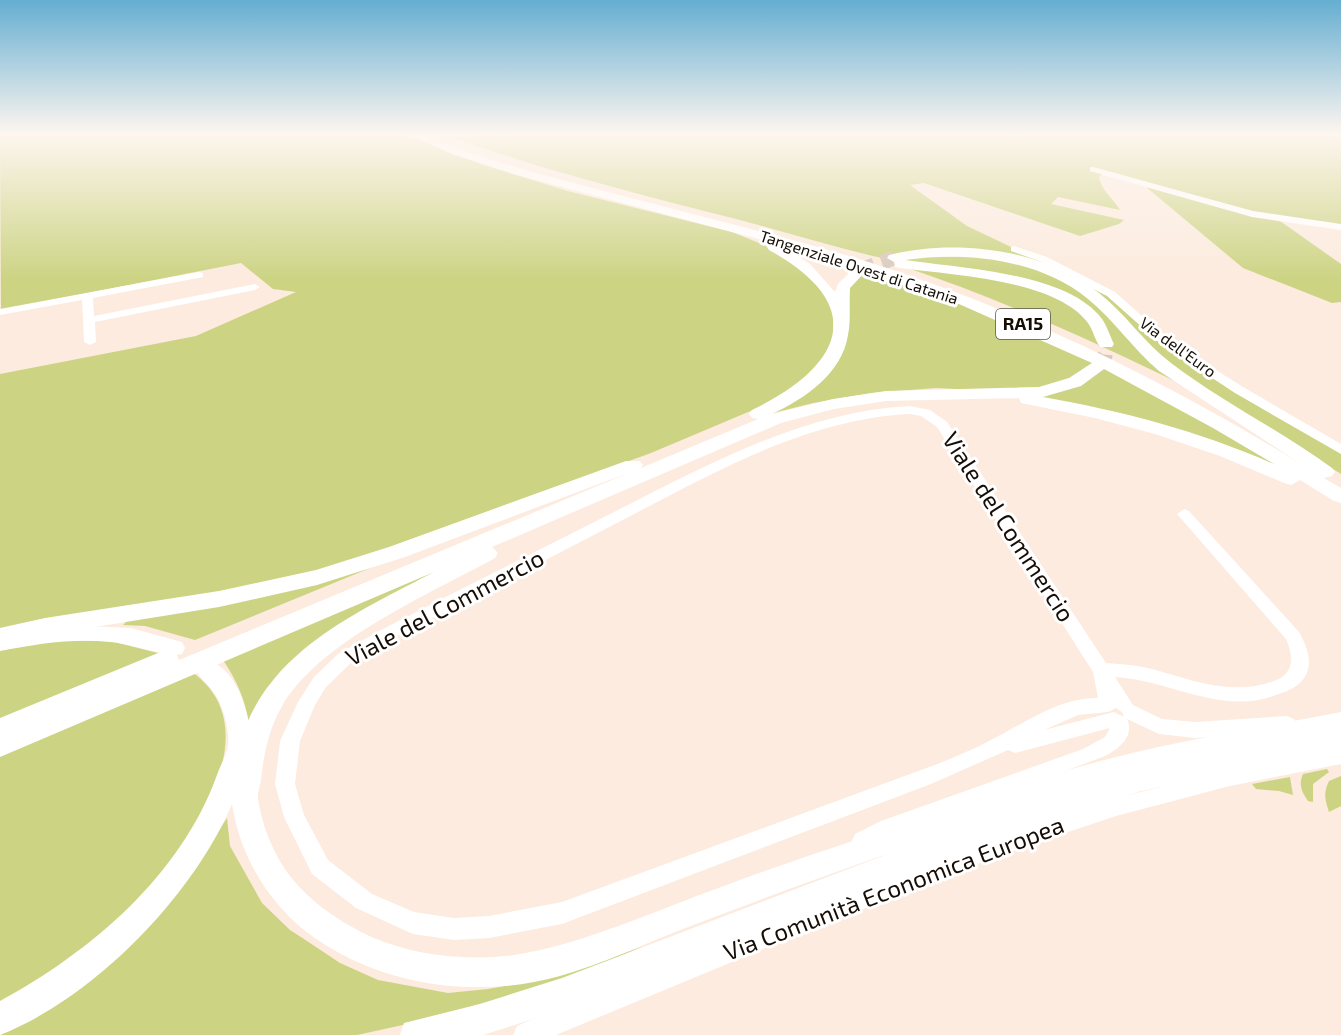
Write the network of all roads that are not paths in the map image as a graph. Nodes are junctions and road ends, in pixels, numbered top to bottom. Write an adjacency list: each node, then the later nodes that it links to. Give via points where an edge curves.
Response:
1 (561, 183): 4 (highway, Tangenziale Ovest di Catania / RA15)
2 (578, 183): 4 (highway, Tangenziale Ovest di Catania / RA15)
3 (1141, 183): 5 (street, via 1252,214)
4 (685, 214): 13 (highway, via 754,238 794,258 823,284); 16 (highway, via 755,226 893,263 1027,283 1079,307 1100,329); 22 (highway, Tangenziale Ovest di Catania / RA15, via 870,260 1016,313 1170,385); 23 (highway, Tangenziale Ovest di Catania / RA15, via 871,268 1007,318 1183,402)
5 (1341, 226)
6 (1014, 249): 19 (street, Via dell'Euro, via 1111,294 1166,343)
7 (894, 258): 22 (highway, via 937,253 980,255 1026,264 1064,278 1094,296 1164,366 1203,394 1289,444)
8 (860, 270): 13 (highway, via 843,287)
9 (199, 275): 11 (street)
10 (255, 287): 14 (street)
11 (87, 296): 12 (street); 14 (street)
12 (0, 312)
13 (842, 317): 21 (highway, via 834,356 794,394)
14 (89, 320): 15 (street)
15 (90, 342)
16 (1106, 344)
17 (1097, 367): 18 (highway, via 1075,382 1052,390)
18 (969, 393): 20 (highway, via 886,396 814,408 775,419); 24 (highway, via 1068,406 1160,428 1268,468)
19 (1341, 450)
20 (681, 458): 35 (highway); 38 (highway, via 528,530 343,631 320,648 284,684 260,723)
21 (648, 460): 26 (highway, via 588,479 455,532 317,576 198,603); 33 (highway)
22 (1333, 477)
23 (1341, 497)
24 (1341, 506)
25 (1184, 514): 30 (street, via 1293,636 1300,650 1300,669 1292,681 1243,695 1182,687 1129,672)
26 (0, 637)
27 (0, 643): 28 (main road, via 98,632 143,638)
28 (174, 648)
29 (207, 668): 36 (main road, via 227,692)
30 (1102, 671): 31 (street, Viale del Commercio); 31 (street, Viale del Commercio, via 942,425 919,411 873,415 787,437 711,469 344,659 320,682 307,702 290,741 285,784 294,817 320,867 364,901 413,923 454,929 489,927 562,912 983,754)
31 (1119, 713): 32 (street, via 1160,726 1195,730); 39 (street, via 1122,729 1103,748 888,828)
32 (1341, 721): 39 (main road, via 1161,756 1074,779)
33 (0, 729)
34 (1341, 741): 41 (main road, via 1141,780 1045,808 574,989)
35 (0, 746)
36 (239, 746): 38 (main road); 40 (main road, via 207,828 152,903 88,962)
37 (1341, 756): 44 (street, Via Comunità Economica Europea, via 1230,778 1116,807 997,846)
38 (245, 791): 39 (main road, via 249,822 264,864 291,900 358,947 413,966 495,972 562,960)
39 (817, 865)
40 (0, 1019)
41 (480, 1020): 42 (main road); 43 (street)
42 (416, 1035)
43 (441, 1035)
44 (526, 1035)

